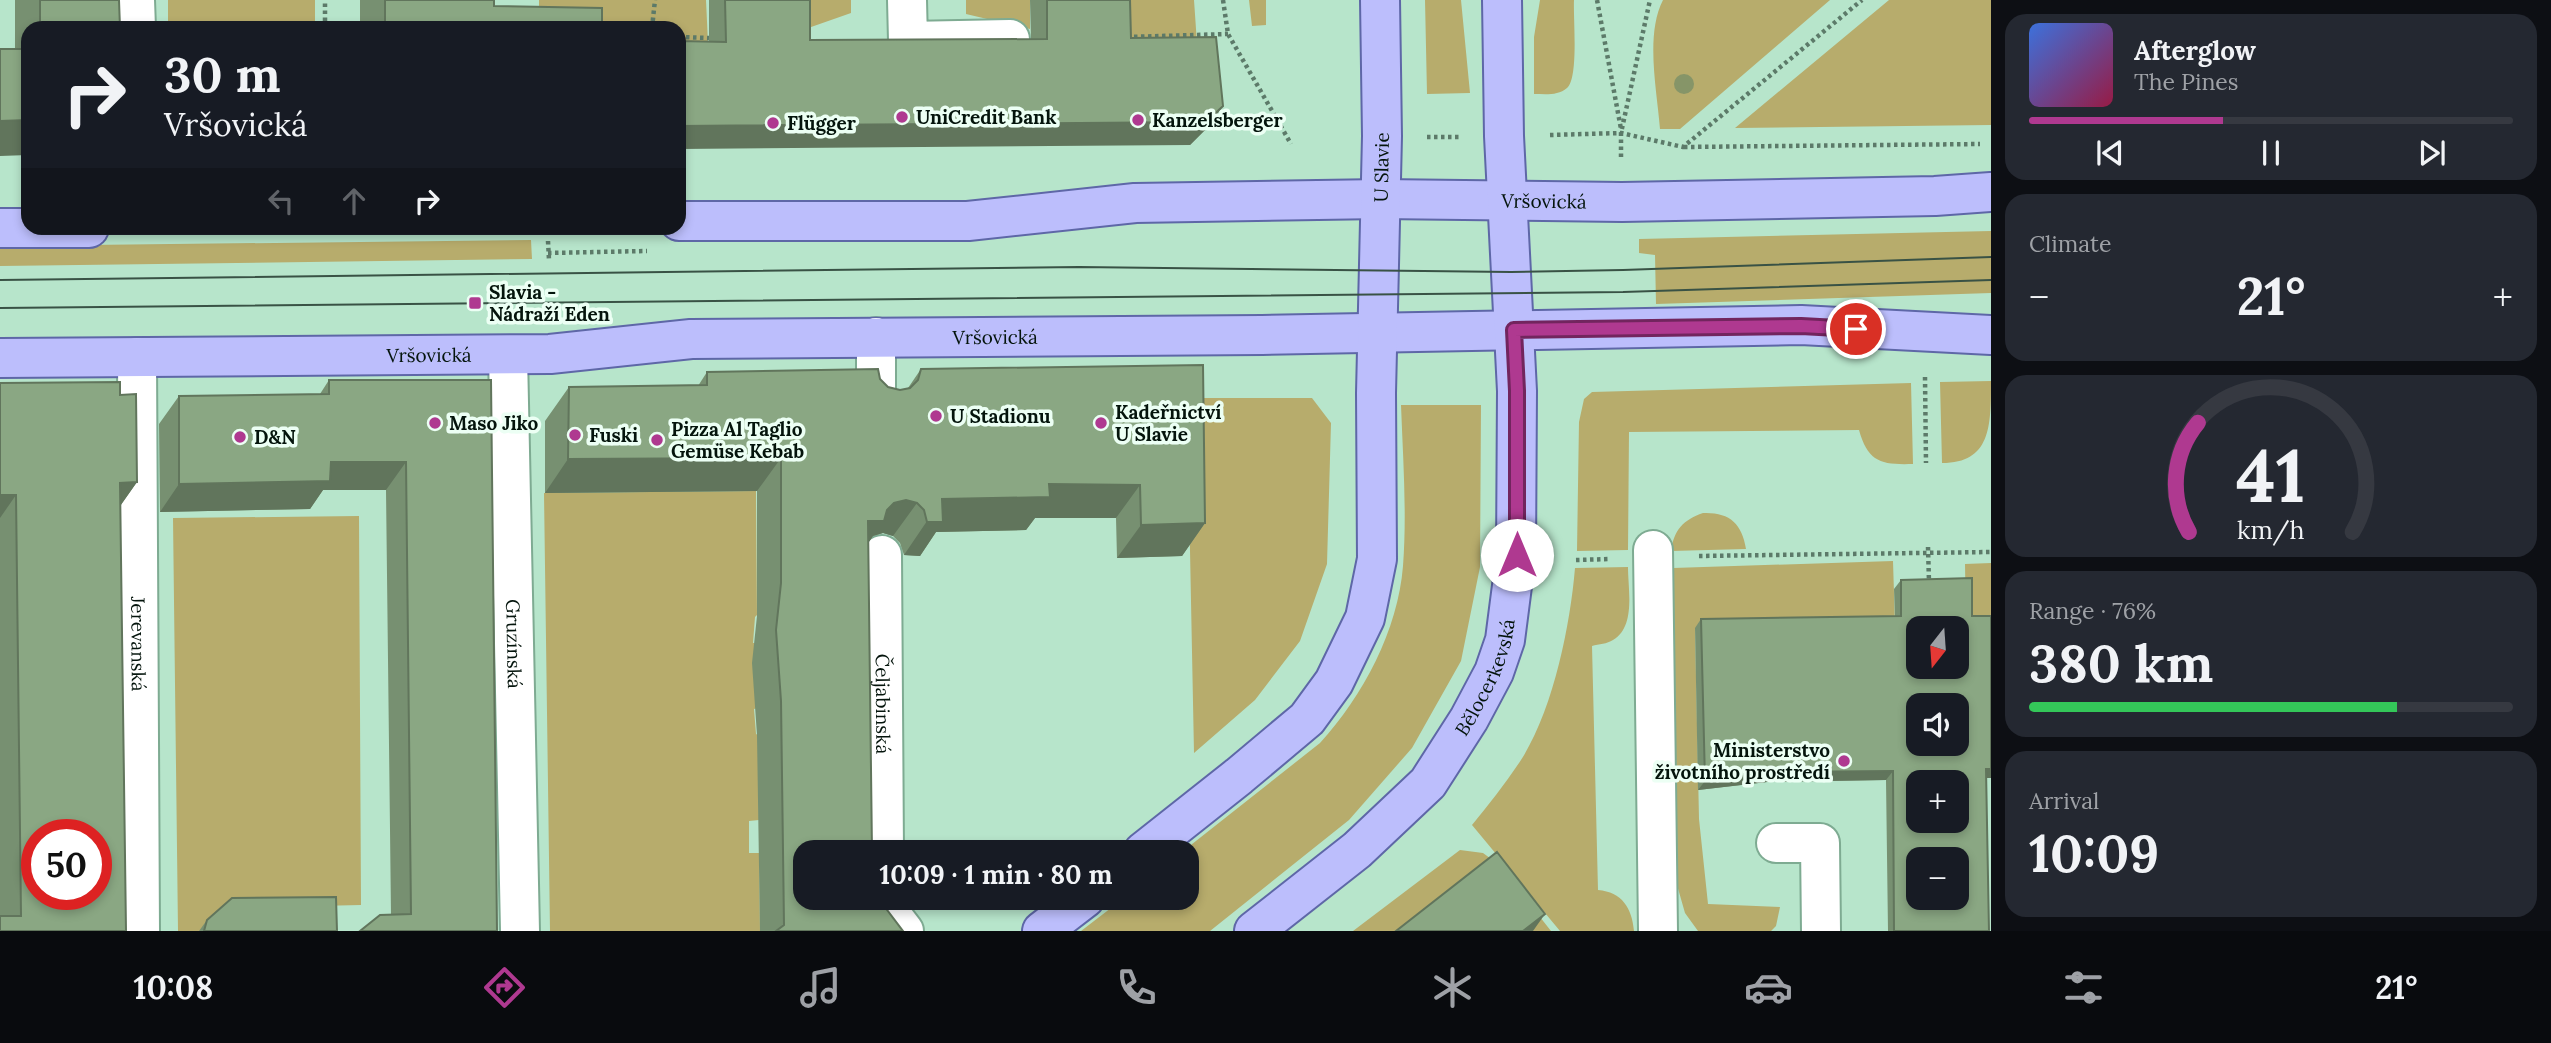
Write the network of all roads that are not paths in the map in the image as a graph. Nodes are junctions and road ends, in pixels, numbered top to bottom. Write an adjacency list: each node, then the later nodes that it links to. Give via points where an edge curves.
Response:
1 (135, 0): 5 (street)
2 (907, 0): 6 (street, via 908,40)
3 (1380, 0): 8 (main road, U Slavie)
4 (1502, 0): 9 (main road)
5 (135, 21)
6 (1010, 39)
7 (1991, 192): 9 (main road, Vršovická)
8 (1381, 199): 9 (main road, Vršovická); 10 (main road, Vršovická, via 1135,203 968,221); 14 (main road, U Slavie)
9 (1507, 202): 13 (main road)
10 (686, 222)
11 (0, 228): 12 (main road)
12 (21, 228)
13 (1514, 330): 14 (main road, Vršovická); 15 (main road, Vršovická, via 1801,326); 32 (main road, Bělocerkevská, via 1517,555 1504,640 1494,672 1428,783 1357,850)
14 (1378, 332): 16 (main road, Vršovická); 24 (main road, via 1377,559 1365,618 1334,681 1307,719)
15 (1991, 335)
16 (876, 337): 17 (main road, Vršovická, via 691,339); 20 (street)
17 (508, 355): 18 (main road, Vršovická); 29 (street, Gruzínská)
18 (137, 357): 19 (main road, Vršovická); 28 (street, Jerevanská)
19 (0, 358)
20 (876, 402)
21 (1653, 554): 33 (street)
22 (882, 555): 23 (street, Čeljabinská)
23 (884, 840)
24 (1158, 840)
25 (1776, 843): 34 (street, via 1820,843)
26 (888, 910): 30 (street)
27 (1069, 910): 31 (main road)
28 (140, 931)
29 (520, 931)
30 (904, 931)
31 (1042, 931)
32 (1254, 931)
33 (1658, 931)
34 (1821, 931)

